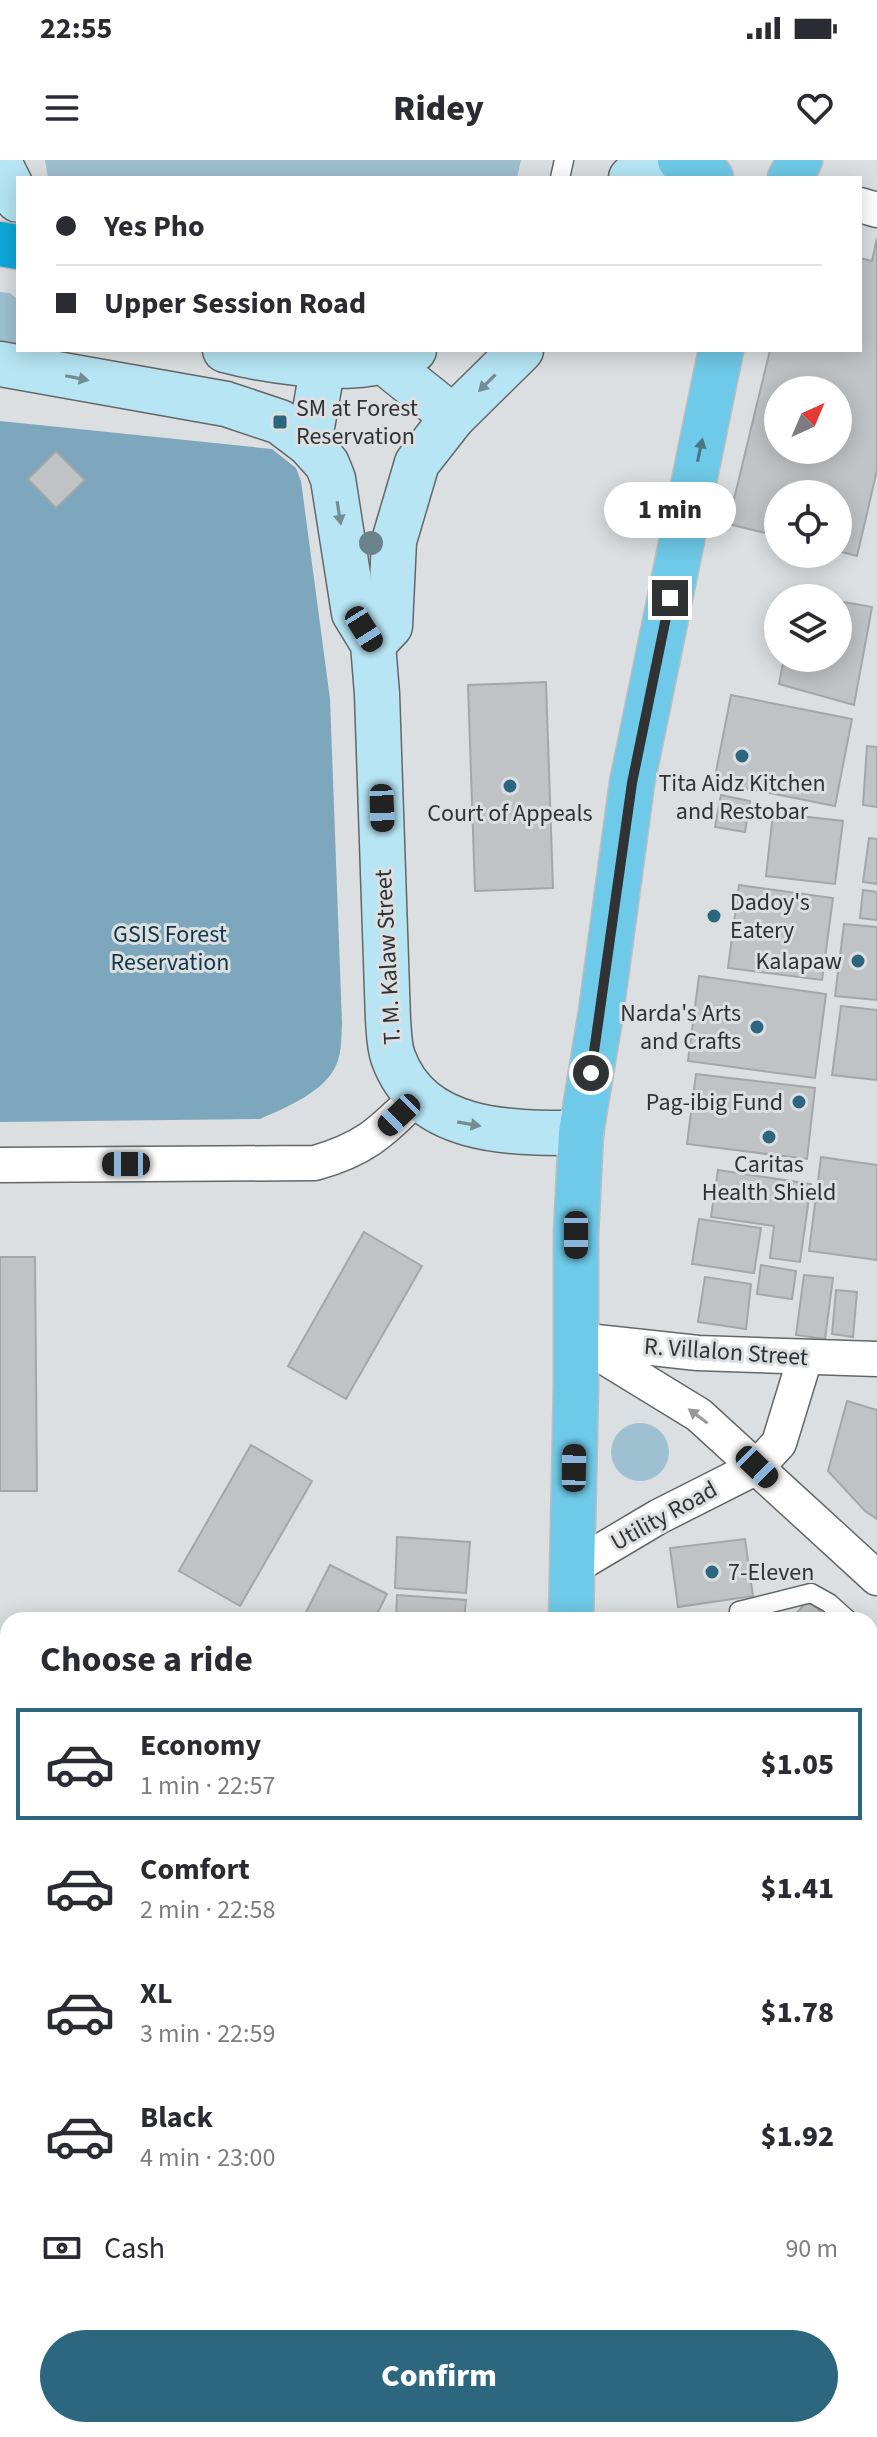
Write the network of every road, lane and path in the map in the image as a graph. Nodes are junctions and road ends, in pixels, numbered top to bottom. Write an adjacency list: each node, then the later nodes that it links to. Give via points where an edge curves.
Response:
1 (652, 160): 3 (main road)
2 (0, 164): 4 (main road)
3 (633, 176)
4 (16, 196)
5 (22, 352): 10 (main road)
6 (238, 352): 11 (main road)
7 (519, 352): 12 (main road, one-way to 12)
8 (721, 352): 17 (main road, one-way to 8, via 632,783)
9 (399, 356): 11 (main road, via 362,365); 12 (main road)
10 (0, 362): 13 (main road, T. M. Kalaw Street, one-way to 13, via 226,404 280,422)
11 (323, 365): 13 (main road)
12 (453, 417): 14 (main road, via 417,463 394,541 390,626)
13 (309, 444): 14 (main road, T. M. Kalaw Street, one-way to 14, via 333,479 354,613)
14 (373, 644): 15 (main road, T. M. Kalaw Street, via 388,1020 392,1055)
15 (417, 1097): 16 (main road, T. M. Kalaw Street, one-way to 16, via 454,1121); 18 (street, via 381,1132 349,1153 315,1163)
16 (528, 1133): 17 (main road, T. M. Kalaw Street); 19 (main road, T. M. Kalaw Street, via 565,1160)
17 (581, 1133): 19 (main road)
18 (0, 1165)
19 (577, 1179): 20 (main road)
20 (575, 1339): 21 (street, R. Villalon Street); 23 (street, one-way to 20, via 699,1415); 24 (main road)
21 (805, 1358): 22 (street, R. Villalon Street); 23 (street, via 779,1443)
22 (877, 1359)
23 (757, 1467): 24 (street, Utility Road); 25 (street)
24 (572, 1568): 27 (main road)
25 (877, 1578)
26 (739, 1611): 28 (lane, via 811,1593)
27 (571, 1612)
28 (839, 1612)

